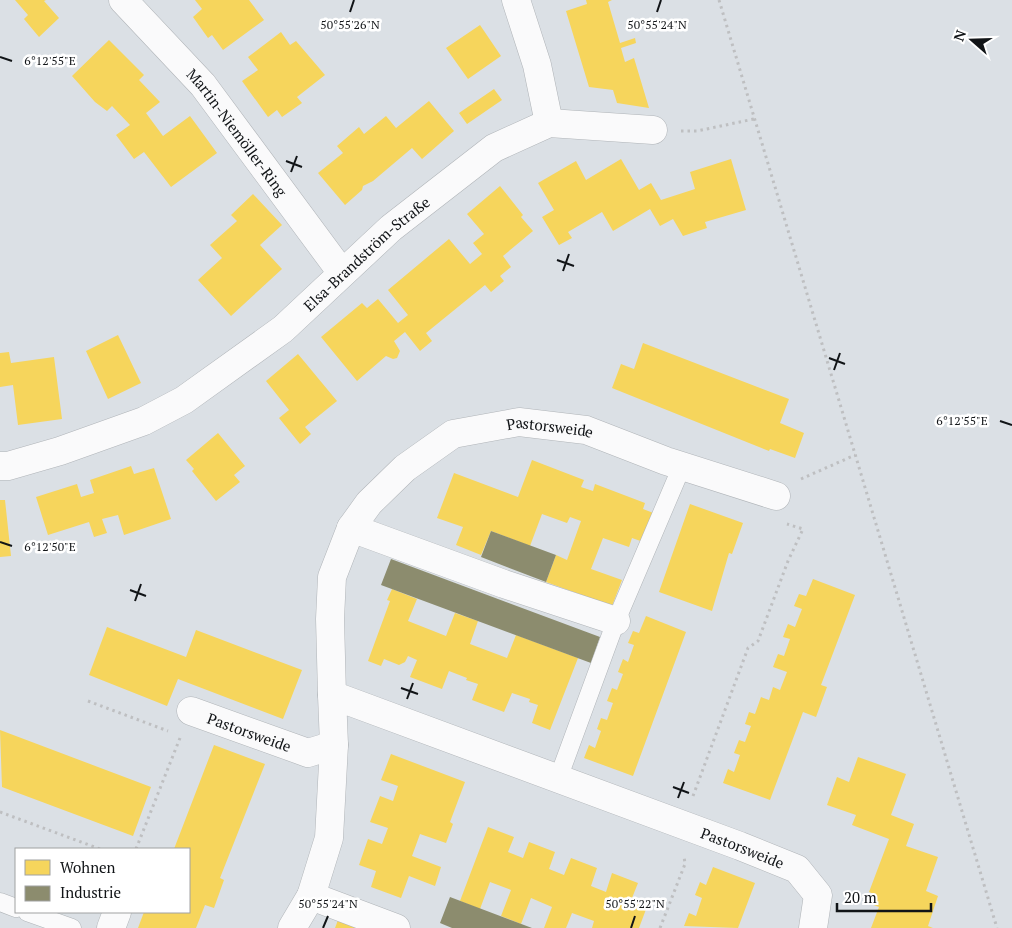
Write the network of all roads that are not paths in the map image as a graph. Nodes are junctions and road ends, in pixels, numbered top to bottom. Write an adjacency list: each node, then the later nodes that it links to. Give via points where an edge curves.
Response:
1 (123, 0): 5 (street, Martin-Niemöller-Ring, via 203,85)
2 (516, 0): 3 (street, via 537,65)
3 (548, 123): 4 (street, Elsa-Brandström-Straße); 5 (street, Elsa-Brandström-Straße, via 494,148 391,228)
4 (653, 130)
5 (342, 273): 6 (street, Elsa-Brandström-Straße, via 283,329 184,400 144,421 60,451)
6 (0, 466)
7 (682, 466): 8 (street, Pastorsweide); 9 (street, Pastorsweide, via 586,430 519,422 453,434 405,468 369,503); 10 (lane)
8 (776, 496)
9 (351, 528): 10 (street); 11 (street, Pastorsweide, via 332,577)
10 (616, 621): 14 (lane)
11 (332, 695): 13 (street, Pastorsweide); 14 (street, Pastorsweide)
12 (186, 723): 13 (street, Pastorsweide, via 308,753)
13 (334, 745): 15 (street, Pastorsweide, via 329,838)
14 (558, 779): 24 (street, Pastorsweide, via 797,869 818,895)
15 (311, 896): 22 (street, Pastorsweide); 23 (street)
16 (0, 902): 17 (lane)
17 (15, 908)
18 (30, 913): 20 (lane)
19 (117, 913): 21 (street)
20 (72, 928)
21 (111, 928)
22 (292, 928)
23 (396, 928)
24 (813, 928)

